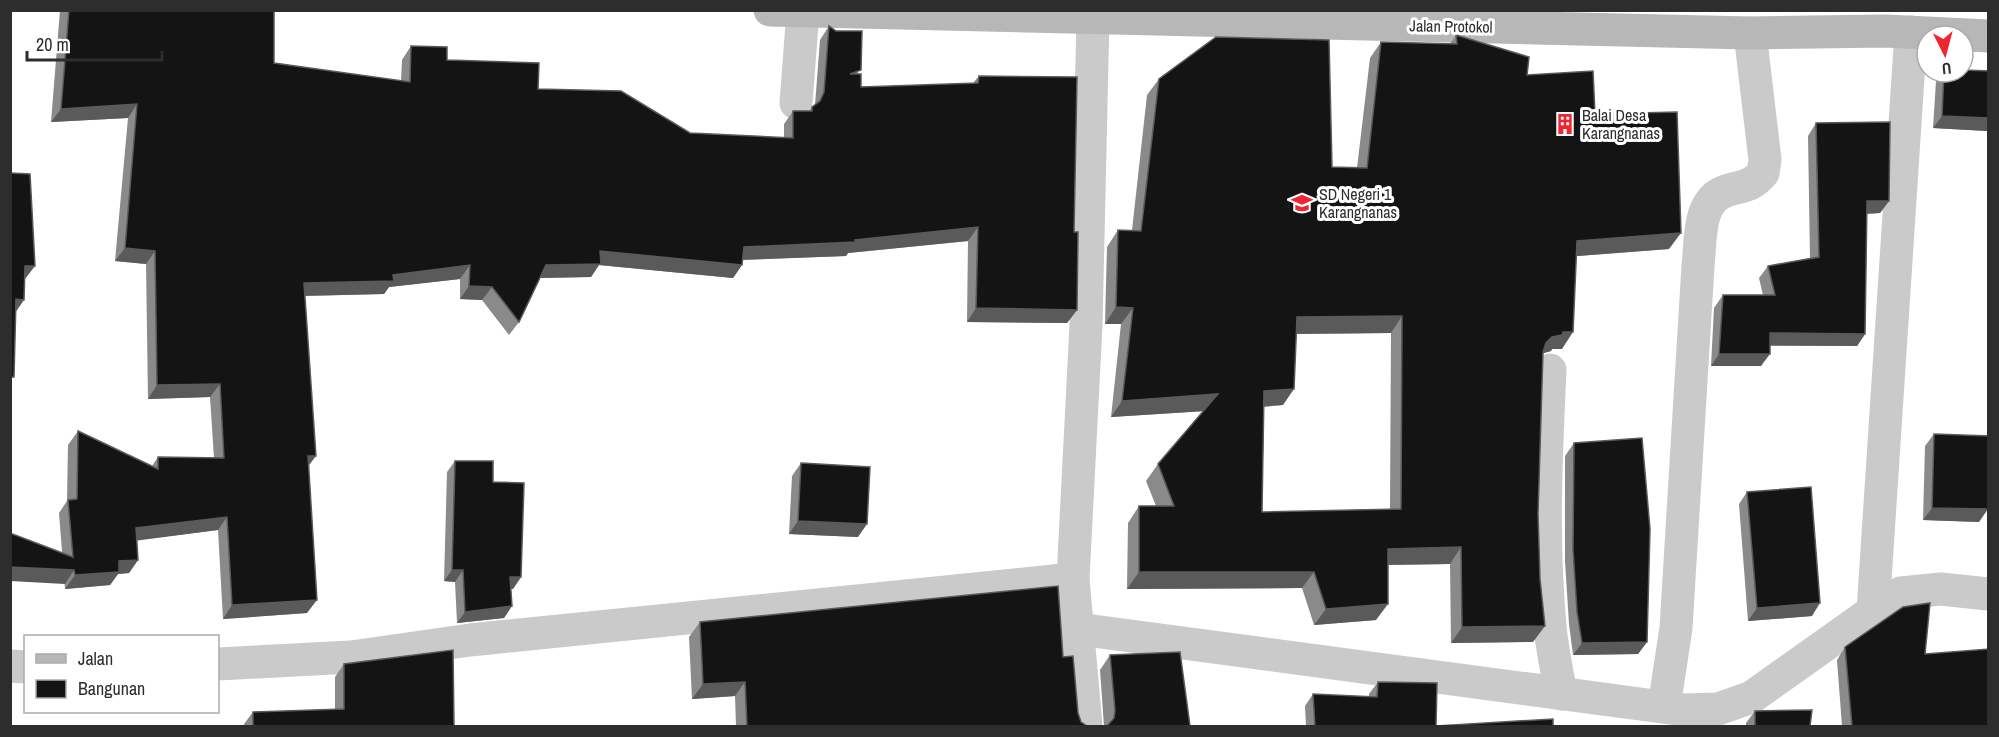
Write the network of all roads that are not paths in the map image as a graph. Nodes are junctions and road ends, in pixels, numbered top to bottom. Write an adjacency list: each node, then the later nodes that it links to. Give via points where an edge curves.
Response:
1 (770, 10): 2 (street, Jalan Protokol)
2 (802, 12): 4 (street, Jalan Protokol); 8 (street)
3 (1180, 16): 4 (street, Jalan Protokol); 6 (street, Jalan Protokol)
4 (1093, 17): 10 (street, via 1086,325)
5 (1894, 25): 6 (street, Jalan Protokol); 7 (street, Jalan Protokol); 12 (street)
6 (1750, 33): 16 (street, via 1765,160 1763,173 1750,185 1715,196 1704,212 1676,628)
7 (1989, 36)
8 (796, 103)
9 (1550, 370): 15 (street, via 1546,558 1550,627)
10 (1073, 579): 13 (street); 14 (street, via 470,640 351,657)
11 (1989, 594): 12 (street, via 1941,589 1902,593)
12 (1873, 611): 16 (street, via 1752,698 1718,709)
13 (1078, 629): 15 (street); 17 (street)
14 (219, 664)
15 (1561, 694): 16 (street)
16 (1664, 707)
17 (1086, 726)

